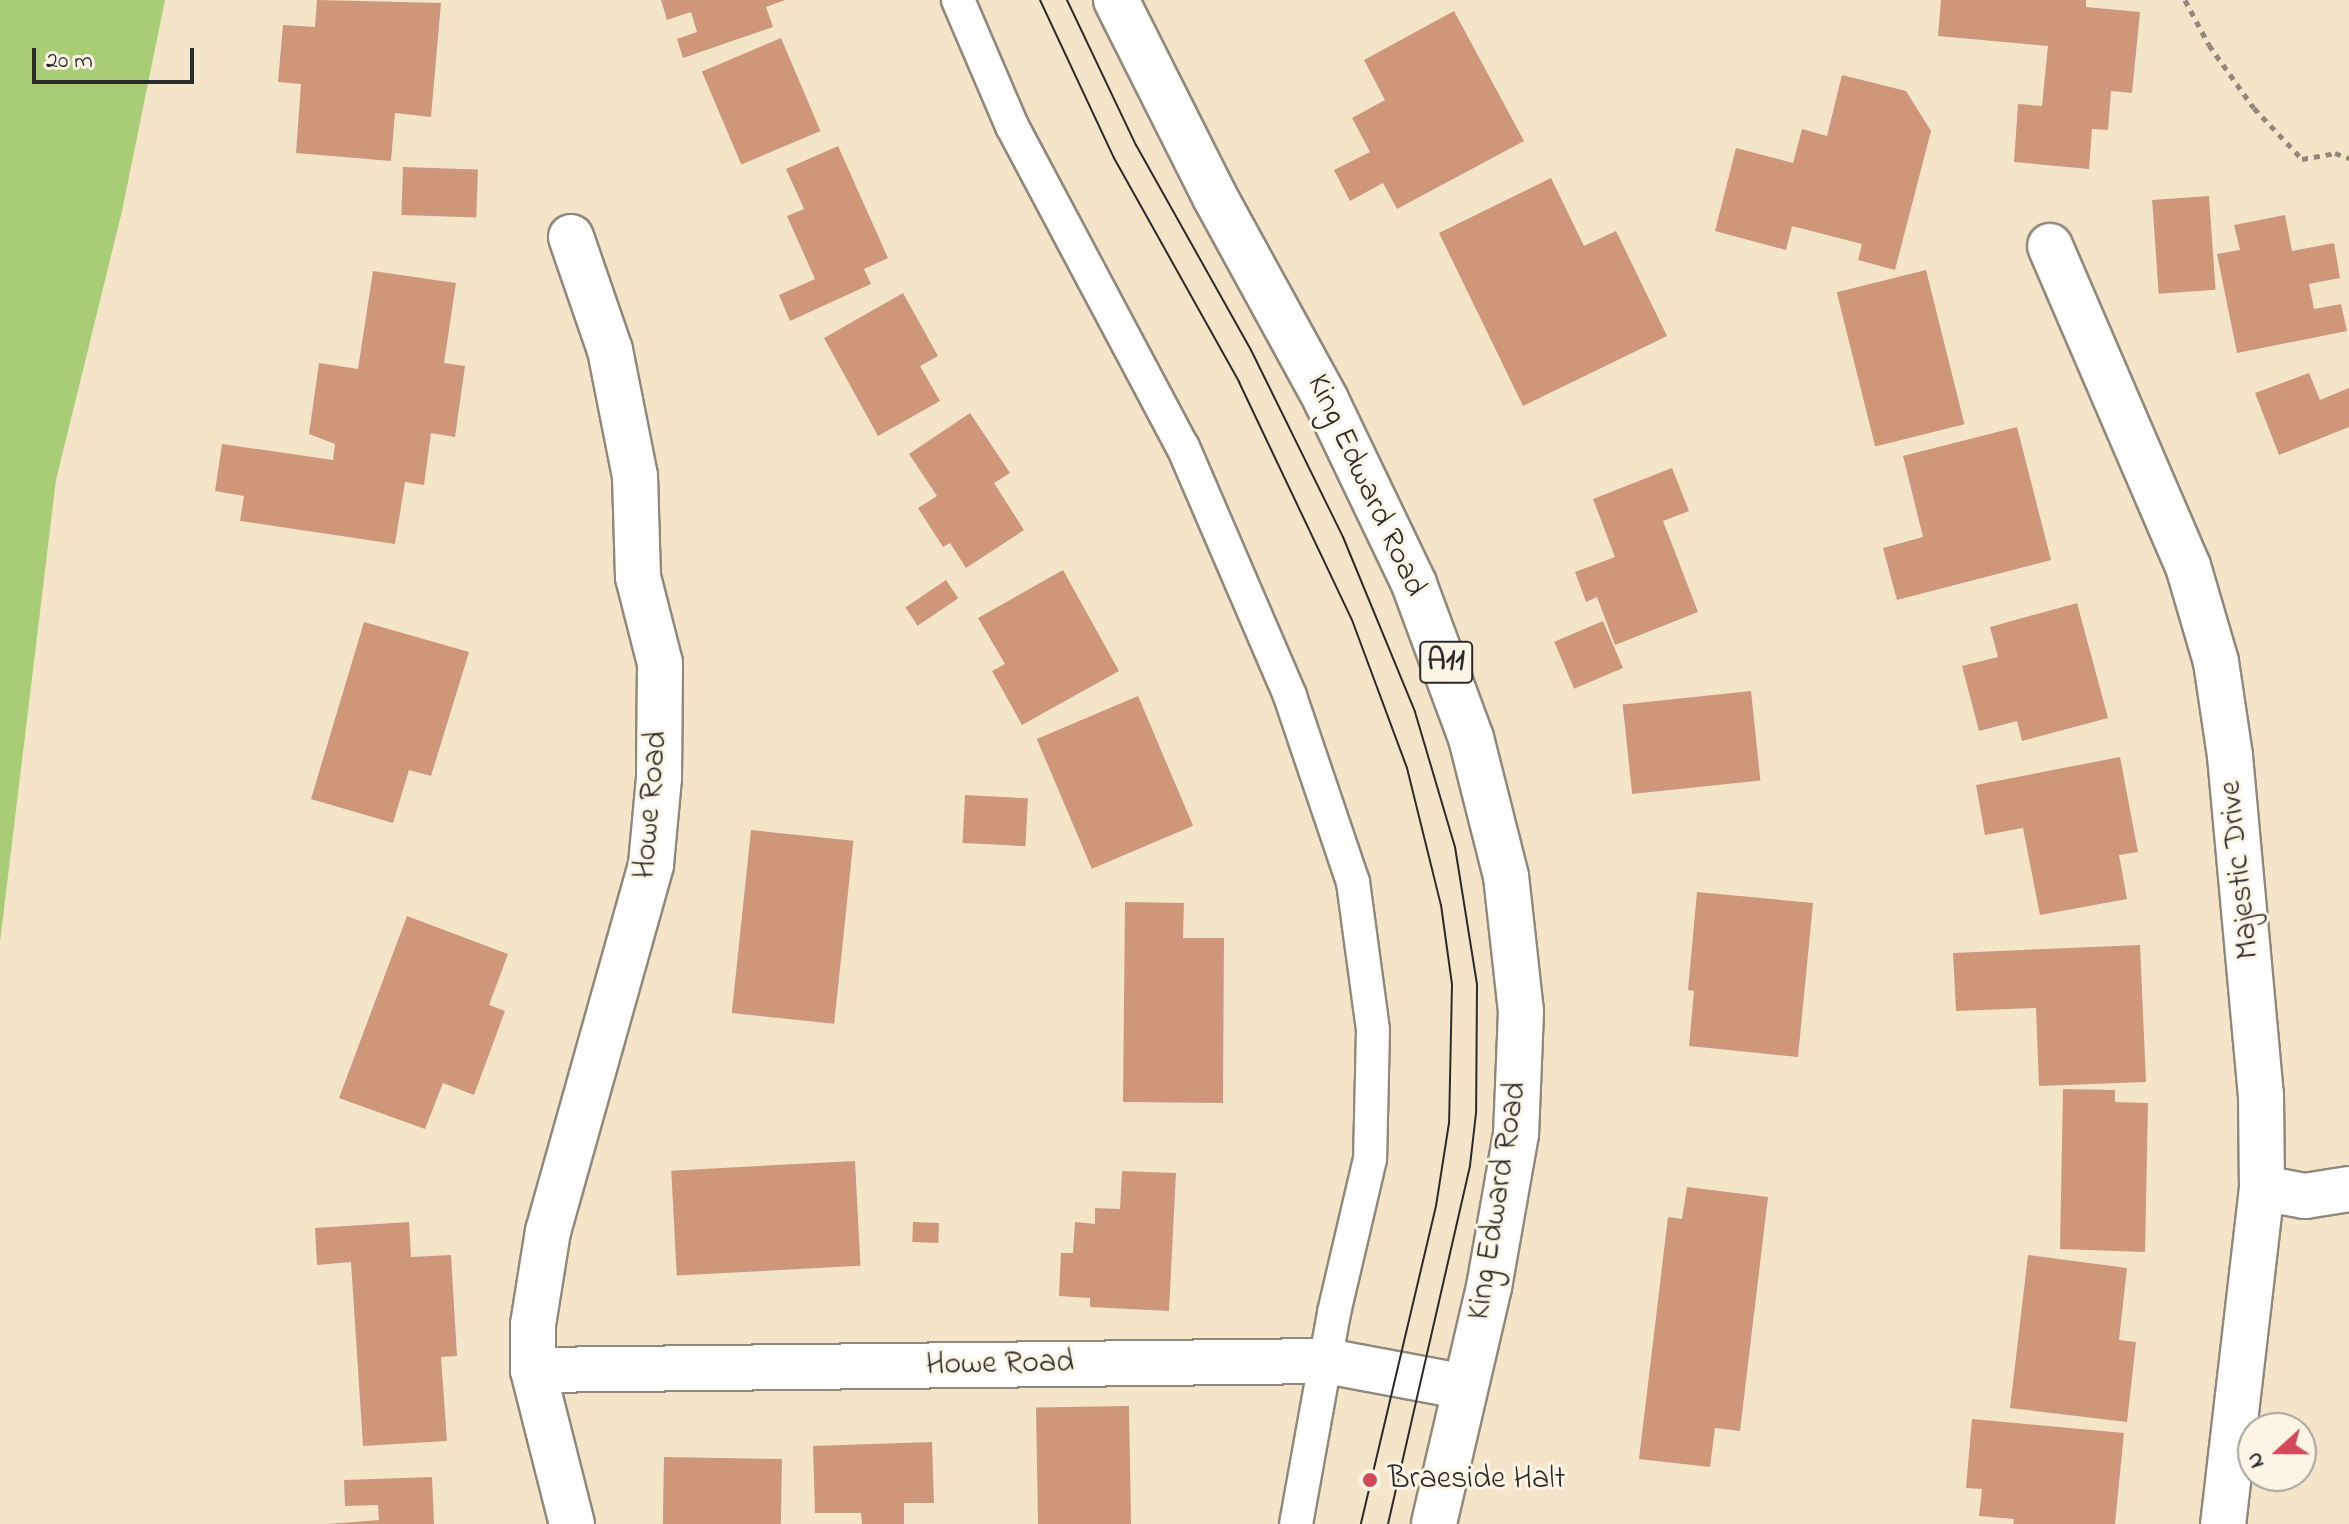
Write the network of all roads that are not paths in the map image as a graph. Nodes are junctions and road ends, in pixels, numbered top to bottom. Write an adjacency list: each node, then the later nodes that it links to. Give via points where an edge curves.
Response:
1 (958, 0): 7 (lane, via 1012,126 1183,447 1290,696 1353,882 1373,1030 1370,1159)
2 (1116, 0): 9 (street, King Edward Road / A11, via 1377,503 1446,665 1491,808 1517,951 1522,1075 1489,1287)
3 (571, 237): 8 (street, Howe Road, via 610,350 635,476 638,577 660,663 659,778 651,865 548,1231 533,1325)
4 (2050, 246): 5 (street, Majestic Drive, via 2188,566 2216,662 2250,950)
5 (2262, 1188): 6 (street, via 2305,1196); 13 (street, Majestic Drive)
6 (2349, 1189)
7 (1326, 1361): 8 (street, Howe Road); 9 (street, Howe Road); 11 (lane)
8 (533, 1370): 10 (street, Howe Road)
9 (1465, 1387): 12 (street, King Edward Road / A11)
10 (572, 1524)
11 (1296, 1524)
12 (1434, 1524)
13 (2223, 1524)

